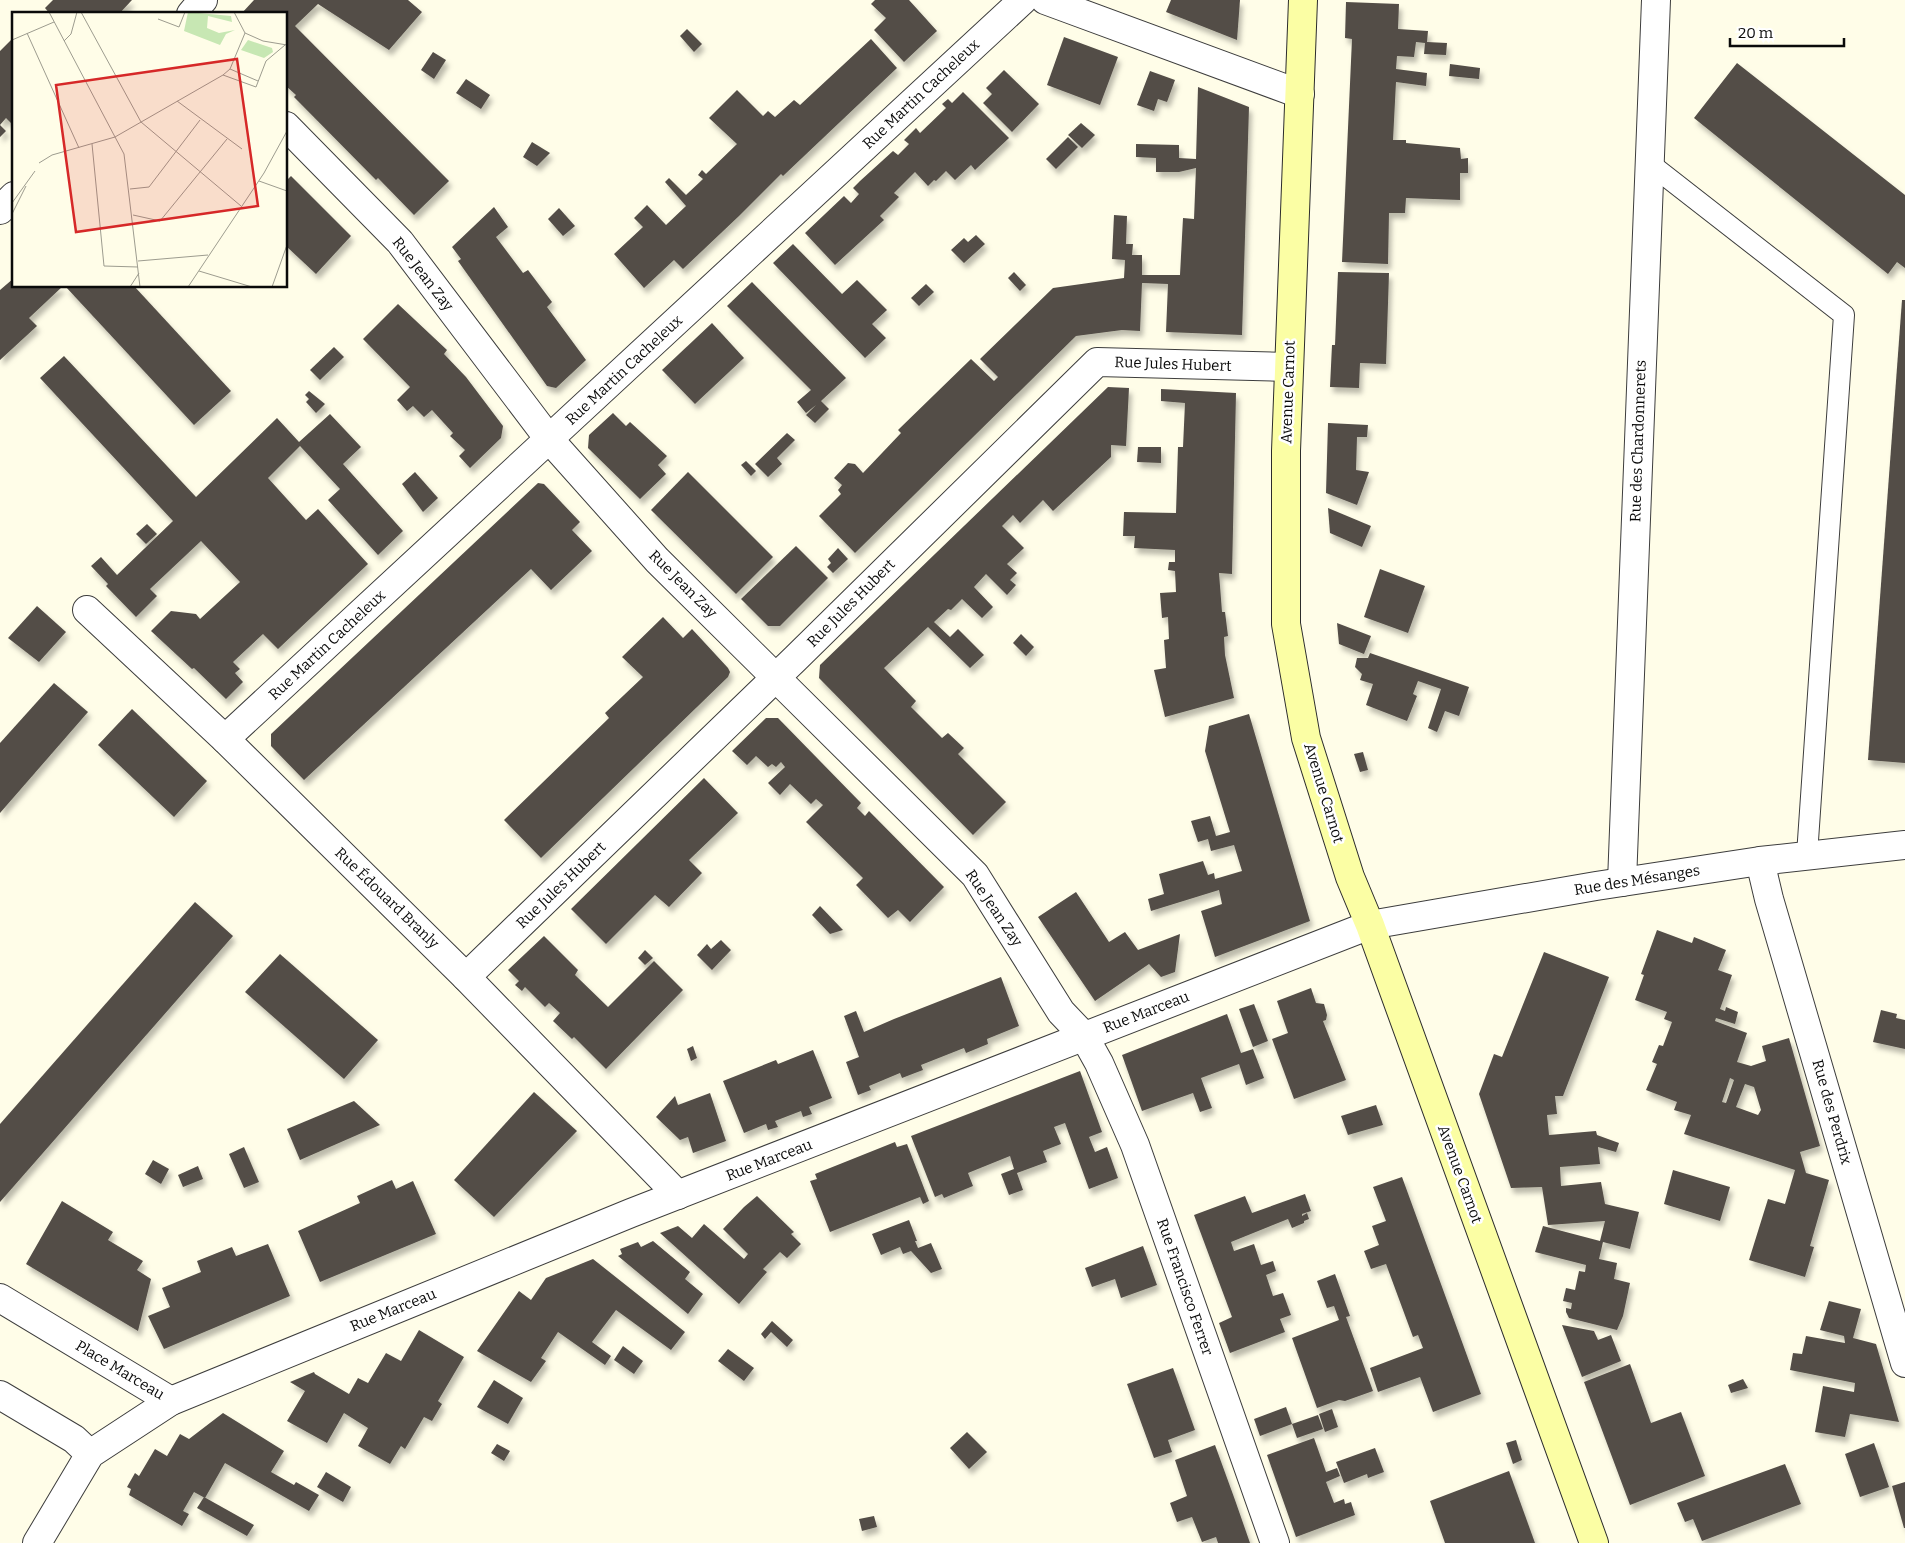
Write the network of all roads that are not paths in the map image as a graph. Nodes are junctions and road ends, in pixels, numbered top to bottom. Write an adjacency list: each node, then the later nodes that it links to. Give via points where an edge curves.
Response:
1 (203, 0): 6 (street)
2 (1023, 0): 13 (street, Rue Martin Cacheleux)
3 (1045, 0): 7 (street)
4 (1303, 0): 7 (main road, Avenue Carnot)
5 (1656, 0): 9 (street, Rue des Chardonnerets)
6 (193, 12)
7 (1300, 94): 12 (main road, Avenue Carnot)
8 (288, 128): 13 (street, Rue Jean Zay, via 400,242)
9 (1649, 163): 18 (lane, via 1844,315); 20 (street, Rue des Chardonnerets)
10 (12, 198): 11 (street)
11 (0, 210)
12 (1289, 367): 15 (street, Rue Jules Hubert, via 1097,362); 21 (main road, Avenue Carnot, via 1286,624 1306,738 1350,878)
13 (549, 438): 15 (street, Rue Jean Zay, via 657,560); 16 (street, Rue Martin Cacheleux)
14 (87, 610): 16 (street, Rue Édouard Branly)
15 (776, 677): 22 (street, Rue Jules Hubert); 23 (street, Rue Jean Zay, via 975,876 1061,1012)
16 (224, 739): 22 (street, Rue Édouard Branly)
17 (1905, 845): 18 (street, Rue des Mésanges)
18 (1807, 855): 19 (street, Rue des Mésanges)
19 (1760, 861): 20 (street, Rue des Mésanges); 26 (street, Rue des Perdrix)
20 (1622, 882): 21 (street, Rue des Mésanges)
21 (1370, 924): 23 (street, Rue Marceau); 32 (main road, Avenue Carnot)
22 (466, 976): 24 (street, Rue Édouard Branly)
23 (1084, 1036): 24 (street, Rue Marceau); 31 (street, Rue Francisco Ferrer, via 1135,1145)
24 (678, 1196): 28 (street, Rue Marceau)
25 (0, 1298): 28 (street, Place Marceau)
26 (1905, 1363)
27 (0, 1395): 29 (street, via 74,1439)
28 (172, 1401): 29 (street, Place Marceau)
29 (90, 1454): 30 (street, Place Marceau)
30 (41, 1541)
31 (1275, 1543)
32 (1594, 1543)

